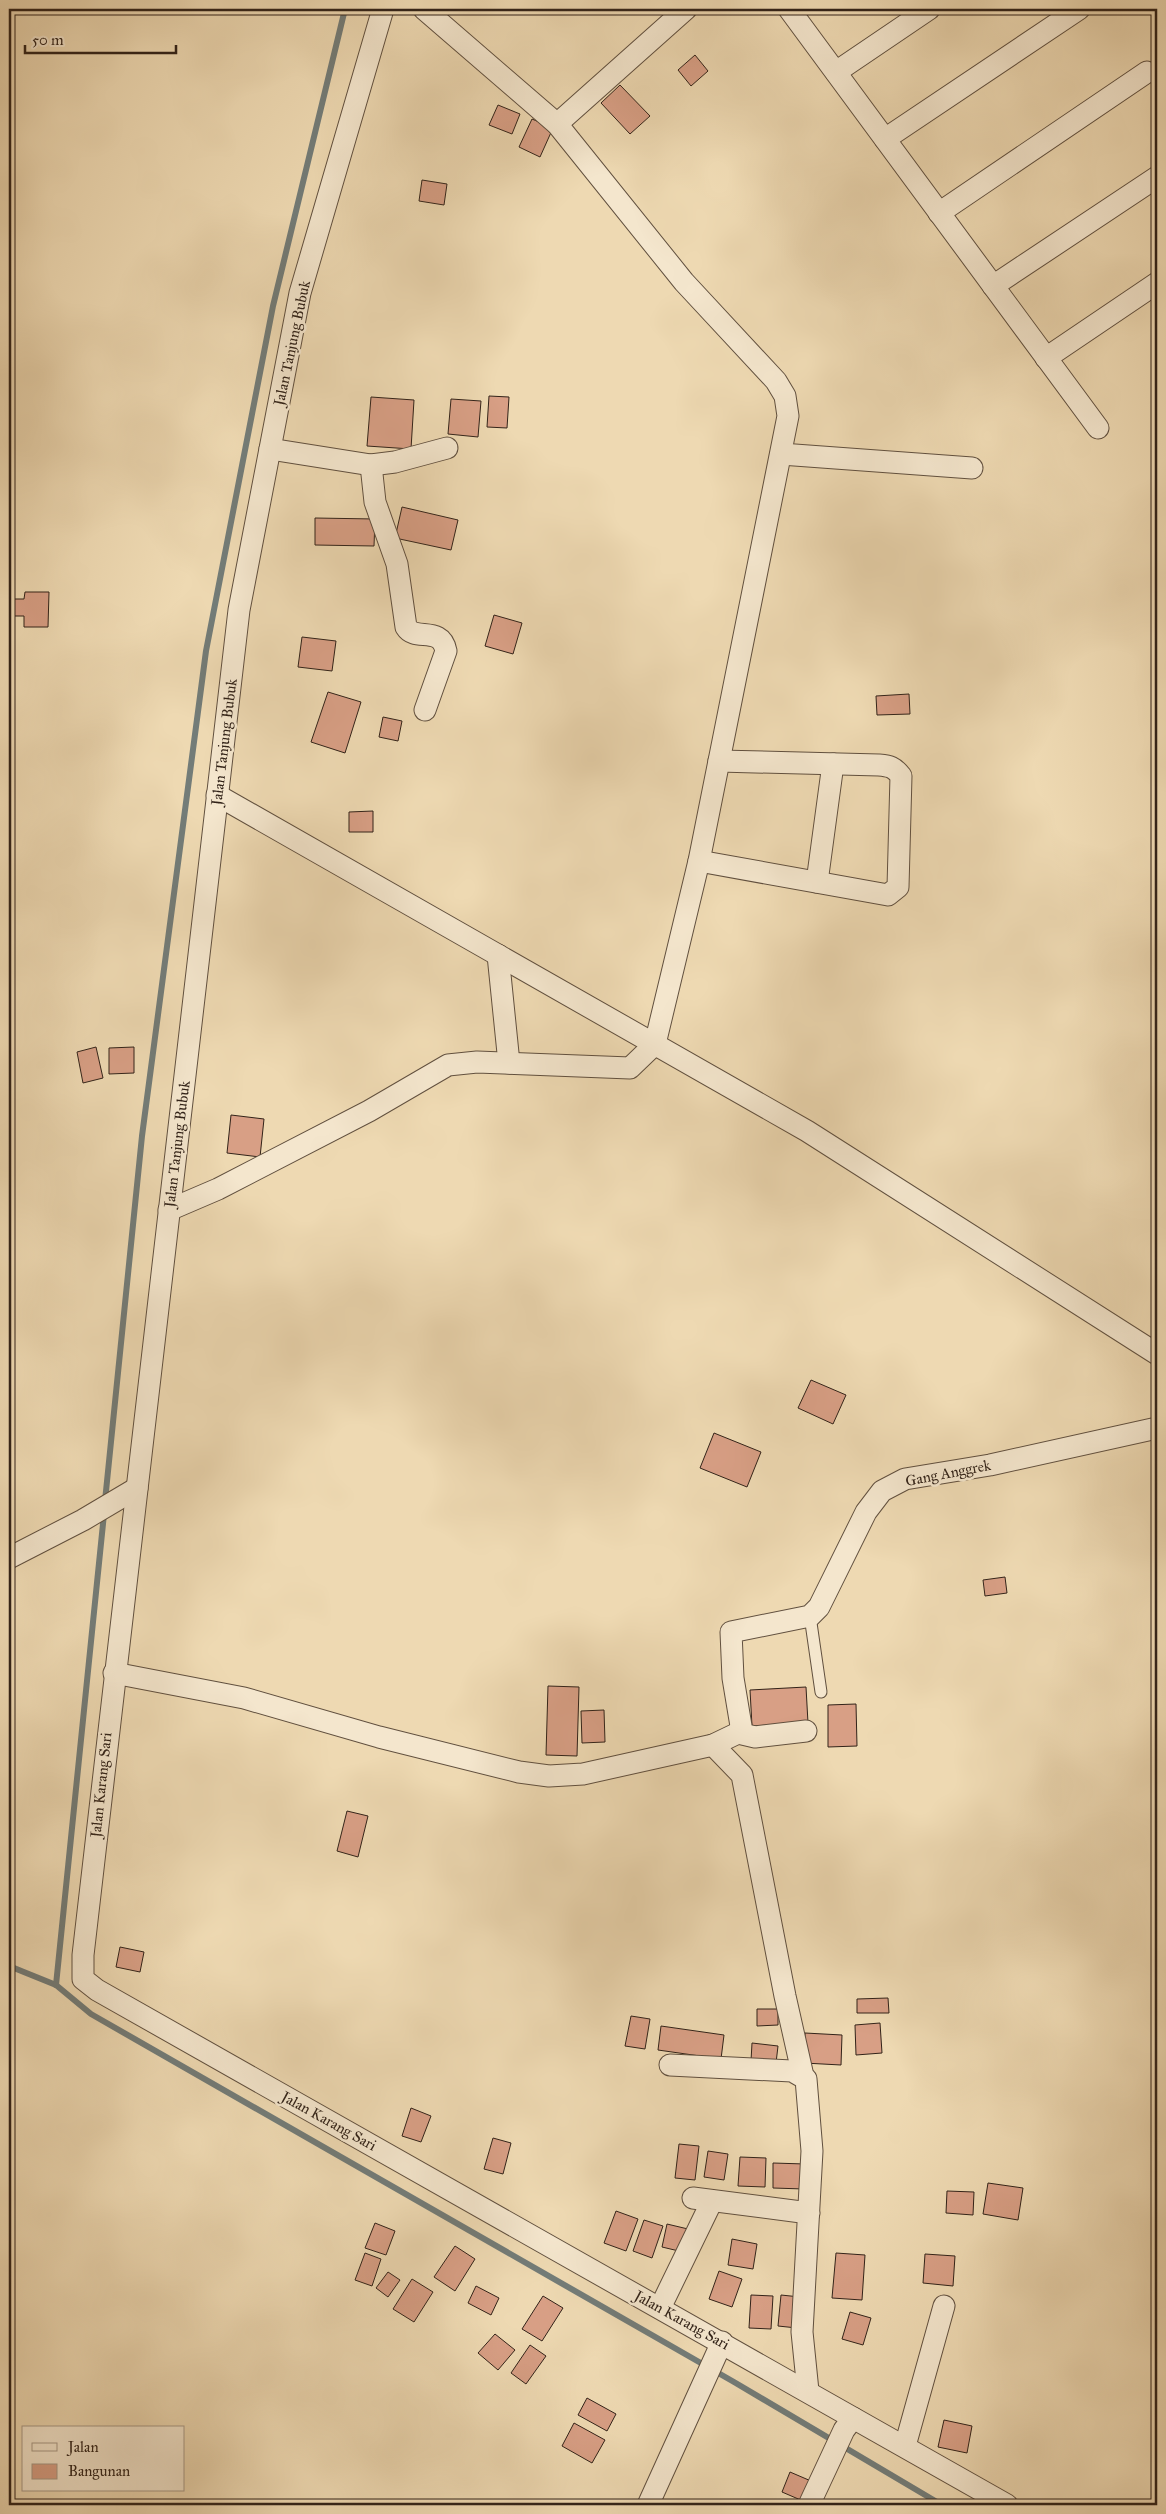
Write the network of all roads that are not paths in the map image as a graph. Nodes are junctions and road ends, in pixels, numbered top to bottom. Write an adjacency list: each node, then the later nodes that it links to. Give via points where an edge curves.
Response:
1 (383, 9): 18 (street, Jalan Tanjung Bubuk, via 300,293)
2 (424, 9): 9 (street)
3 (686, 9): 9 (street)
4 (789, 9): 7 (street)
5 (929, 9): 7 (street)
6 (1079, 9): 10 (street)
7 (836, 72): 10 (street)
8 (1147, 72): 12 (street)
9 (557, 124): 19 (street, via 684,282 776,381 785,396 788,416)
10 (885, 139): 12 (street)
11 (1157, 177): 14 (street)
12 (940, 213): 14 (street)
13 (1157, 283): 15 (street)
14 (994, 286): 15 (street)
15 (1046, 358): 16 (street)
16 (1098, 428)
17 (447, 448): 20 (street)
18 (270, 449): 20 (street); 25 (street, Jalan Tanjung Bubuk, via 239,610)
19 (781, 454): 21 (street); 23 (street)
20 (371, 465): 22 (street, via 375,502 397,564 406,627 411,632 436,636 445,646)
21 (972, 468)
22 (426, 710)
23 (719, 761): 24 (street); 26 (street)
24 (833, 764): 27 (street); 27 (street, via 891,766 900,776 898,887 888,895)
25 (218, 795): 28 (street); 31 (street, Jalan Tanjung Bubuk)
26 (699, 861): 27 (street); 29 (street)
27 (817, 882)
28 (498, 955): 29 (street); 30 (street)
29 (655, 1044): 30 (street, via 630,1068); 32 (street, via 807,1131)
30 (509, 1063): 31 (street, via 448,1065 369,1111 218,1190)
31 (169, 1210): 34 (street, Jalan Tanjung Bubuk)
32 (1157, 1354)
33 (1157, 1428): 36 (street, Gang Anggrek, via 990,1465 904,1479 882,1492 866,1512 819,1607)
34 (129, 1494): 35 (street); 37 (street, Jalan Karang Sari)
35 (9, 1558)
36 (810, 1616): 38 (lane); 40 (street, via 731,1632 733,1678 742,1726)
37 (114, 1673): 41 (street, via 244,1698 379,1737 519,1772 549,1776 583,1774); 46 (street, Jalan Karang Sari, via 83,1955 83,1979 87,1984)
38 (821, 1692)
39 (806, 1731): 40 (street, via 755,1737)
40 (738, 1733): 41 (street)
41 (713, 1745): 43 (street, via 742,1775)
42 (670, 2065): 43 (street, via 792,2072)
43 (803, 2076): 44 (street, via 812,2150)
44 (809, 2213): 46 (street, via 702,2200); 48 (street, via 802,2332)
45 (944, 2306): 50 (street)
46 (660, 2308): 47 (street, Jalan Karang Sari)
47 (719, 2349): 48 (street, Jalan Karang Sari); 51 (street)
48 (808, 2391): 49 (street, Jalan Karang Sari)
49 (848, 2424): 50 (street, Jalan Karang Sari); 52 (street)
50 (905, 2446): 53 (street, Jalan Karang Sari)
51 (648, 2505)
52 (809, 2505)
53 (1007, 2505)

